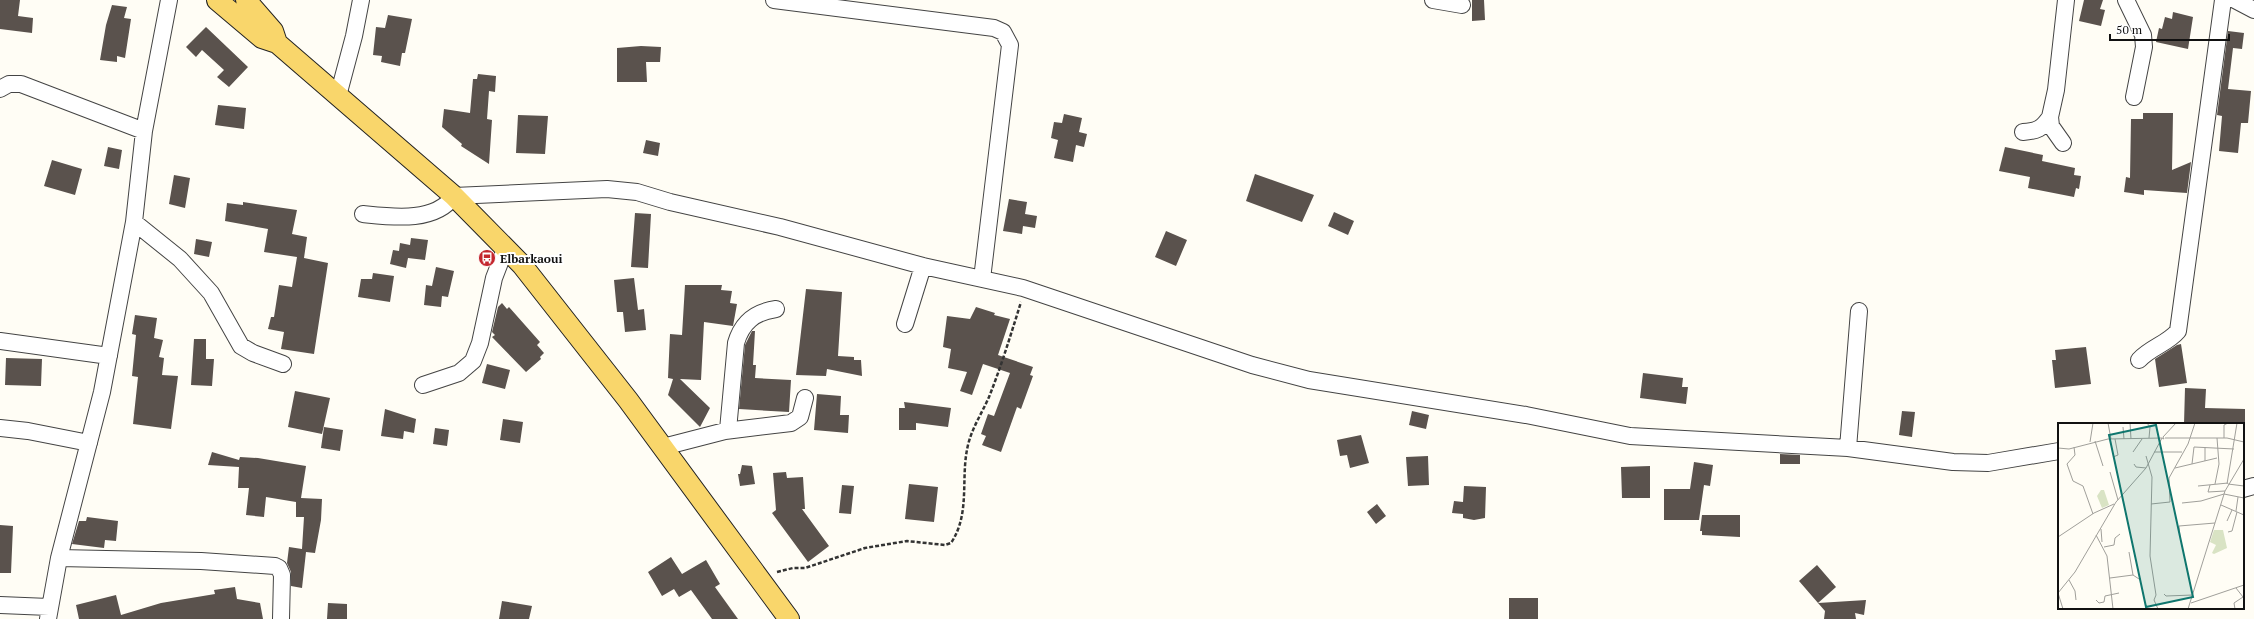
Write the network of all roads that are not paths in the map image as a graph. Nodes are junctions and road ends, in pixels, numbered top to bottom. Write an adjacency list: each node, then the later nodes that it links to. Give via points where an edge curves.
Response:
1 (169, 0): 18 (street)
2 (217, 0): 13 (main road, via 262,38)
3 (246, 0): 13 (main road, via 273,31)
4 (361, 0): 15 (street)
5 (774, 0): 26 (street, via 994,28 1003,32 1010,45)
6 (1433, 0): 11 (street)
7 (2066, 0): 17 (street, via 2056,90)
8 (2126, 0): 16 (street, via 2143,35 2144,47)
9 (2224, 0): 32 (street, via 2178,331 2163,344 2148,350)
10 (2235, 0): 12 (street)
11 (1462, 5)
12 (2254, 10)
13 (277, 43): 15 (main road)
14 (0, 88): 18 (street, via 9,84 22,84)
15 (338, 96): 21 (main road)
16 (2134, 97)
17 (2050, 117): 19 (street, via 2037,131); 20 (street, via 2051,126)
18 (144, 131): 23 (street)
19 (2023, 132)
20 (2063, 143)
21 (454, 196): 22 (street, via 447,206 422,214 388,217); 24 (main road); 25 (street, via 607,189 637,192)
22 (363, 214)
23 (134, 222): 31 (street); 33 (street, via 180,259 211,294 241,346)
24 (506, 247): 34 (street, via 494,278 480,343 473,361 459,373); 39 (main road, via 546,294)
25 (923, 266): 26 (street); 29 (street)
26 (982, 279): 40 (street, via 1023,288 1252,364 1349,388 1526,415 1630,436)
27 (776, 309): 37 (street, via 756,314 740,332 736,343)
28 (1859, 311): 40 (street)
29 (905, 324)
30 (0, 341): 31 (street)
31 (109, 356): 38 (street)
32 (2139, 360)
33 (283, 364)
34 (423, 385)
35 (805, 398): 37 (street, via 800,416 792,423)
36 (0, 428): 38 (street)
37 (728, 430): 39 (street)
38 (89, 443): 44 (street)
39 (663, 447): 48 (main road)
40 (1848, 448): 41 (street, via 1918,458 1988,463)
41 (2058, 451)
42 (2254, 486): 43 (street)
43 (2244, 489)
44 (59, 558): 46 (street); 47 (street, via 201,561 275,566 282,575)
45 (0, 604): 46 (street)
46 (48, 613)
47 (281, 619)
48 (789, 619)

